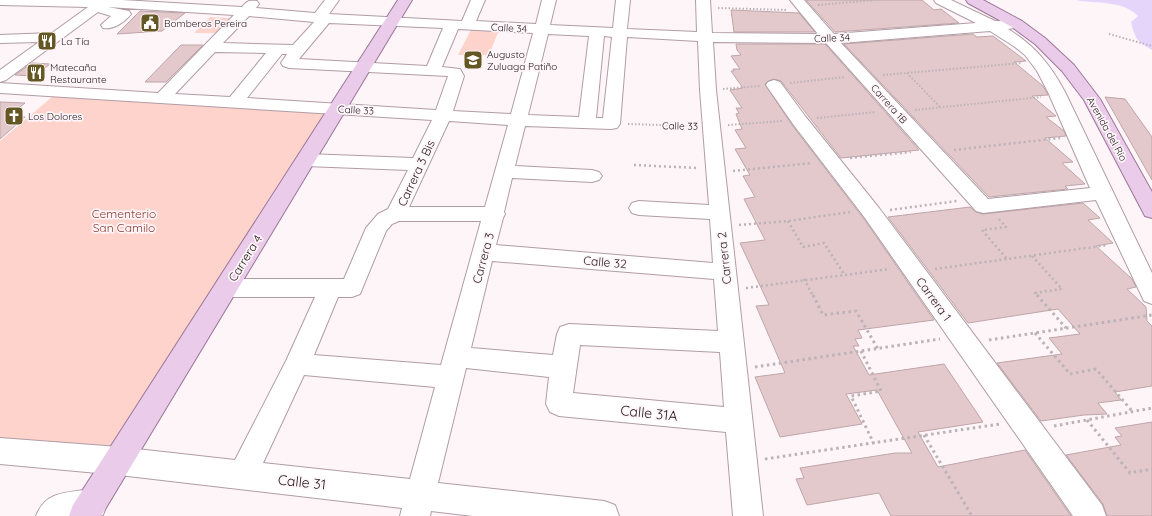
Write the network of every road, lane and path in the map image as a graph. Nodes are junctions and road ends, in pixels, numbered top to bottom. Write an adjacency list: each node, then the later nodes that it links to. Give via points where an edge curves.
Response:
1 (256, 0): 14 (street)
2 (332, 0): 15 (street)
3 (405, 0): 16 (main road, Carrera 4)
4 (478, 0): 19 (street)
5 (549, 0): 21 (street, Carrera 3)
6 (623, 0): 23 (street)
7 (875, 0): 13 (path)
8 (941, 0): 20 (street)
9 (973, 0): 17 (main road, Avenida del Río)
10 (0, 1): 11 (street, Calle 34)
11 (100, 4): 14 (street, Calle 34); 18 (street, via 124,14); 25 (street)
12 (703, 4): 13 (path); 26 (street, Carrera 2)
13 (802, 6): 28 (street, Carrera 1B)
14 (245, 11): 15 (street, Calle 34); 30 (street)
15 (322, 18): 16 (street, Calle 34); 32 (street)
16 (392, 22): 19 (street, Calle 34); 34 (main road, Carrera 4)
17 (1018, 24): 20 (street, Calle 34); 65 (main road, Avenida del Río, via 1068,68 1092,99)
18 (108, 25)
19 (459, 25): 21 (street, Calle 34); 35 (street)
20 (990, 25): 28 (street, Calle 34); 33 (street, via 1029,52)
21 (540, 29): 22 (street, Calle 34); 48 (street, Carrera 3)
22 (597, 32): 23 (street, Calle 34); 50 (street)
23 (620, 33): 26 (street, Calle 34); 51 (street)
24 (1109, 34): 29 (path)
25 (56, 37): 27 (street); 37 (street)
26 (706, 37): 28 (street, Calle 34); 52 (street, Carrera 2)
27 (0, 39)
28 (830, 39): 38 (street, Carrera 1B)
29 (1152, 46)
30 (210, 47): 31 (street); 42 (street)
31 (278, 49): 32 (street); 43 (street)
32 (293, 56): 34 (street, via 290,64)
33 (1038, 62): 36 (path); 41 (street)
34 (364, 68): 35 (street); 45 (main road, Carrera 4)
35 (433, 70): 47 (street, Carrera 3 Bis, via 454,72 456,76)
36 (906, 73): 38 (path); 44 (path)
37 (0, 77)
38 (865, 77): 46 (street, Carrera 1B)
39 (774, 85): 49 (street, Carrera 1)
40 (0, 88): 42 (street, Calle 33)
41 (1059, 95): 44 (path, Calle 33); 53 (street)
42 (162, 98): 43 (street, Calle 33)
43 (235, 102): 45 (street, Calle 33)
44 (940, 107): 46 (path, Calle 33)
45 (338, 109): 47 (street, Calle 33); 55 (main road, Carrera 4)
46 (896, 111): 49 (path, Calle 33); 54 (street, Carrera 1B)
47 (443, 115): 48 (street, Calle 33); 56 (street, Carrera 3 Bis)
48 (519, 120): 50 (street, Calle 33); 59 (street, Carrera 3)
49 (799, 120): 52 (path, Calle 33); 64 (street, Carrera 1)
50 (587, 123): 51 (street, Calle 33)
51 (611, 124): 52 (path, Calle 33)
52 (712, 126): 58 (street, Carrera 2)
53 (1076, 136): 54 (path); 61 (street)
54 (933, 152): 62 (street, Carrera 1B)
55 (306, 160): 56 (street); 78 (main road, Carrera 4)
56 (420, 164): 66 (street, Carrera 3 Bis)
57 (634, 165): 58 (path)
58 (716, 169): 68 (street, Carrera 2)
59 (505, 172): 60 (street); 67 (street, Carrera 3)
60 (592, 176)
61 (1103, 193): 62 (street); 70 (street)
62 (982, 203): 64 (path); 73 (path, via 1006,227 982,230)
63 (640, 208): 68 (street)
64 (871, 211): 69 (path); 74 (street, Carrera 1)
65 (1152, 211)
66 (396, 214): 67 (street); 79 (street, Carrera 3 Bis, via 385,219 377,228)
67 (494, 214): 71 (street, Carrera 3)
68 (720, 220): 69 (path); 77 (street, Carrera 2)
69 (788, 221): 75 (path, via 803,247 824,243)
70 (1125, 243): 72 (path); 80 (street)
71 (484, 252): 77 (street, Calle 32); 89 (street, Carrera 3)
72 (1032, 256): 73 (path); 82 (path, via 1062,289 1035,292)
73 (1007, 259): 74 (path)
74 (913, 269): 75 (path); 84 (street, Carrera 1)
75 (844, 274): 76 (path)
76 (804, 279): 77 (path); 86 (path, via 823,315 856,311)
77 (726, 281): 85 (street, Carrera 2)
78 (226, 288): 79 (street); 100 (main road, Carrera 4)
79 (342, 288): 88 (street, Carrera 3 Bis)
80 (1152, 295)
81 (1152, 315): 82 (path)
82 (1066, 328): 83 (path)
83 (1035, 333): 84 (path); 93 (path, via 1070,374 1096,369)
84 (964, 340): 86 (path); 96 (street, Carrera 1)
85 (732, 342): 90 (street, via 568,334); 91 (street, Carrera 2)
86 (878, 349): 87 (path)
87 (861, 351): 91 (path); 98 (path, via 881,391 851,396)
88 (297, 364): 89 (street); 103 (street, Carrera 3 Bis)
89 (454, 367): 90 (street); 104 (street, Carrera 3)
90 (563, 367): 95 (street, Calle 31A, via 559,404)
91 (735, 370): 95 (street, Carrera 2)
92 (1152, 408): 93 (path)
93 (1132, 411): 94 (path)
94 (1087, 420): 96 (path); 102 (path, via 1130,473)
95 (740, 422): 101 (street, Carrera 2)
96 (1026, 426): 97 (path); 110 (street, Carrera 1)
97 (924, 435): 98 (path); 109 (path)
98 (874, 444): 101 (path)
99 (0, 451): 100 (street, Calle 31)
100 (119, 461): 103 (street, Calle 31); 105 (main road, Carrera 4)
101 (743, 462): 108 (street, Carrera 2)
102 (1152, 469)
103 (242, 476): 104 (street, Calle 31)
104 (418, 505): 107 (street, Calle 31)
105 (88, 510): 106 (street, via 59,509)
106 (51, 516)
107 (604, 516)
108 (748, 516)
109 (972, 516)
110 (1091, 516)

